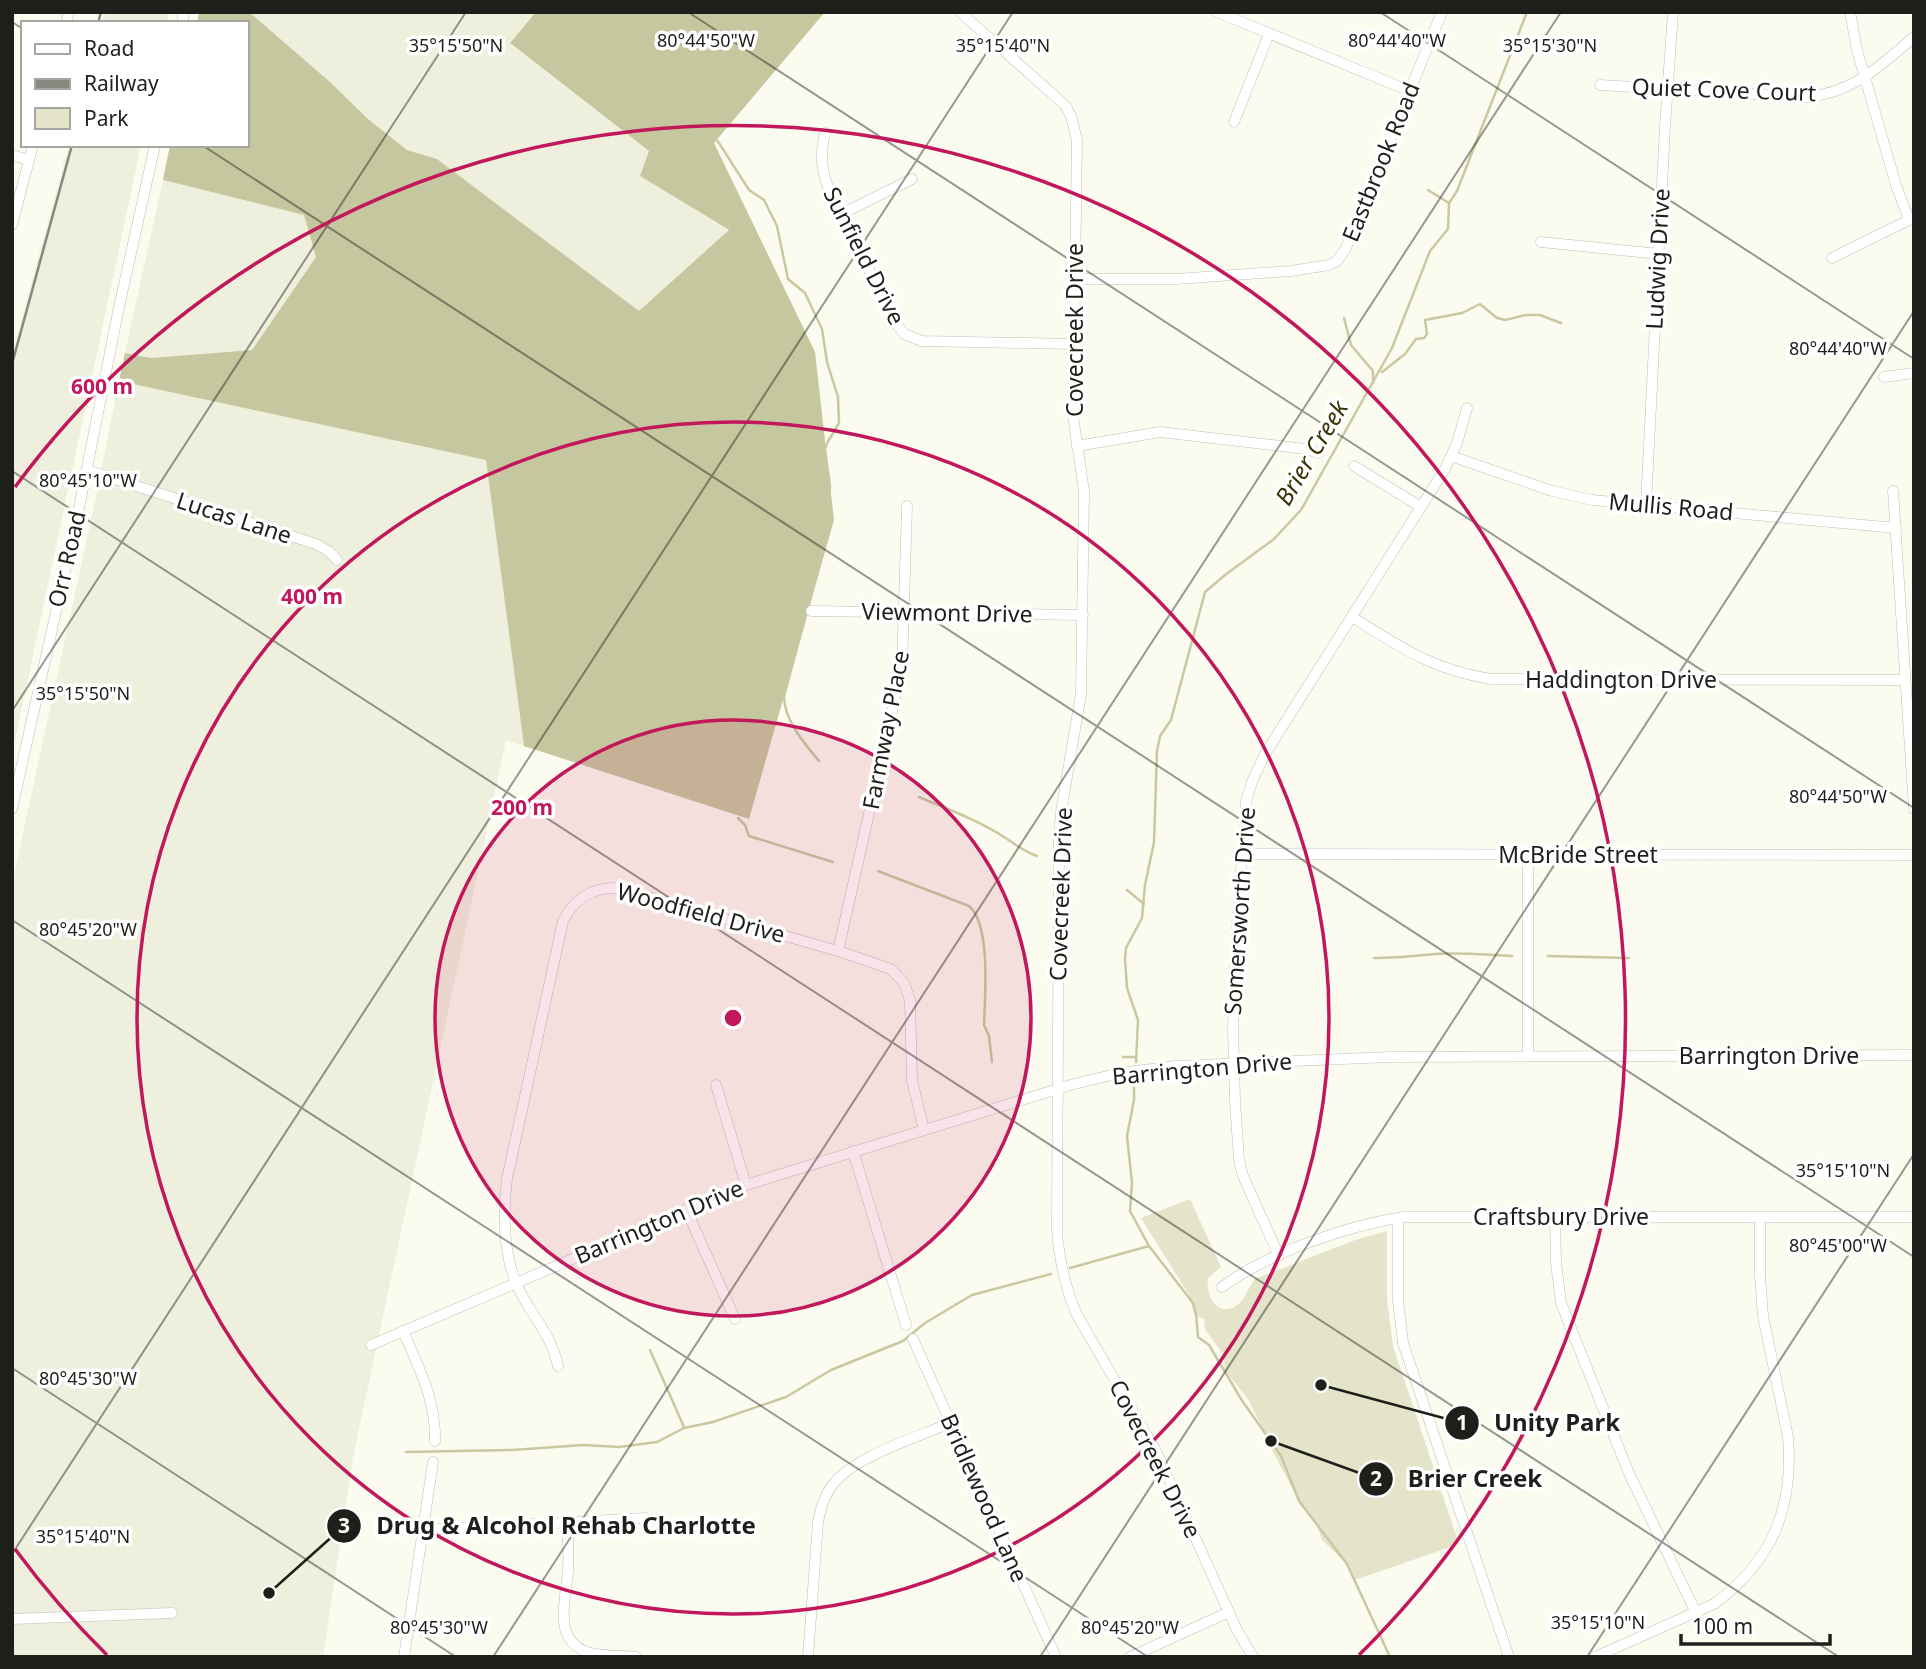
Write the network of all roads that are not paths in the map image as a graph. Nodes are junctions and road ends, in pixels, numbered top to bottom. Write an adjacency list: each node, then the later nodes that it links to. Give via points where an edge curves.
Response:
1 (960, 12): 25 (street, Covecreek Drive, via 1056,95 1072,116 1077,140)
2 (1217, 12): 6 (street)
3 (1442, 12): 11 (street, Eastbrook Road)
4 (1673, 12): 10 (street, Ludwig Drive)
5 (1850, 12): 8 (street)
6 (1269, 34): 11 (street); 12 (street)
7 (1914, 37): 8 (street, Quiet Cove Court)
8 (1865, 76): 10 (street, Quiet Cove Court, via 1841,91 1807,97); 20 (street, via 1896,185)
9 (1600, 85): 10 (street, Quiet Cove Court)
10 (1667, 89): 23 (street, Ludwig Drive)
11 (1410, 92): 25 (street, Eastbrook Road, via 1337,261 1291,271 1176,279)
12 (1234, 122)
13 (825, 133): 19 (street, Sunfield Drive, via 822,168)
14 (32, 147): 17 (street)
15 (155, 147): 34 (street, Orr Road)
16 (12, 155): 17 (street)
17 (29, 160): 21 (street)
18 (912, 179): 19 (street)
19 (841, 214): 26 (street, Sunfield Drive, via 904,334 922,341)
20 (1912, 219): 24 (street)
21 (12, 225)
22 (1541, 242): 23 (street)
23 (1659, 254): 36 (street, Ludwig Drive)
24 (1832, 258)
25 (1075, 279): 26 (street, Covecreek Drive)
26 (1074, 344): 30 (street, Covecreek Drive)
27 (1914, 373): 28 (street)
28 (1884, 377)
29 (1467, 408): 32 (street, Somersworth Drive)
30 (1077, 446): 31 (street, via 1160,432); 43 (street, Covecreek Drive, via 1084,491)
31 (1319, 453)
32 (1451, 456): 36 (street, Mullis Road, via 1575,497); 38 (street, Somersworth Drive)
33 (1354, 467): 38 (street)
34 (87, 470): 40 (street, Lucas Lane, via 316,544); 46 (street, Orr Road)
35 (1893, 491): 39 (street)
36 (1646, 505): 39 (street, Mullis Road)
37 (907, 506): 42 (street, Farmway Place)
38 (1421, 508): 44 (street, Somersworth Drive)
39 (1896, 528): 45 (street)
40 (337, 560)
41 (811, 611): 42 (street, Viewmont Drive)
42 (904, 613): 43 (street, Viewmont Drive); 51 (street, Farmway Place, via 897,696)
43 (1083, 615): 56 (street, Covecreek Drive, via 1081,694 1059,841)
44 (1352, 617): 45 (street, Haddington Drive, via 1428,663 1491,679); 48 (street, Somersworth Drive, via 1260,763 1246,802)
45 (1905, 680): 47 (street)
46 (12, 809)
47 (1914, 809)
48 (1241, 855): 49 (street, McBride Street); 54 (street, Somersworth Drive)
49 (1528, 855): 50 (street, McBride Street); 53 (street)
50 (1914, 855)
51 (838, 951): 57 (street, Woodfield Drive, via 891,969 907,988 912,1080); 66 (street, Woodfield Drive, via 617,888 591,892 570,908 563,920 507,1179 505,1222)
52 (1914, 1055): 53 (street, Barrington Drive)
53 (1528, 1056): 54 (street, Barrington Drive)
54 (1234, 1063): 56 (street, Barrington Drive, via 1142,1070); 65 (street, Somersworth Drive, via 1239,1160)
55 (716, 1086): 59 (street)
56 (1057, 1090): 57 (street, Barrington Drive); 80 (street, Covecreek Drive, via 1057,1230 1067,1291 1156,1451)
57 (924, 1130): 58 (street, Barrington Drive)
58 (853, 1151): 59 (street, Barrington Drive); 69 (street)
59 (746, 1185): 60 (street, Barrington Drive)
60 (686, 1209): 66 (street, Barrington Drive); 68 (street)
61 (1555, 1217): 62 (street, Craftsbury Drive); 64 (street, Craftsbury Drive); 82 (street, via 1561,1303 1628,1471)
62 (1760, 1217): 63 (street, Craftsbury Drive); 82 (street, via 1763,1316 1788,1437 1788,1485 1777,1527 1754,1568 1730,1593)
63 (1914, 1217)
64 (1398, 1218): 65 (street, Craftsbury Drive, via 1351,1229); 90 (street, via 1403,1343)
65 (1279, 1256): 67 (street, Craftsbury Drive)
66 (516, 1283): 70 (street, Barrington Drive); 73 (street, Woodfield Drive, via 551,1340)
67 (1222, 1287)
68 (735, 1320)
69 (906, 1325)
70 (403, 1331): 72 (street, Barrington Drive); 75 (street, via 432,1400)
71 (913, 1339): 74 (street, Bridlewood Lane)
72 (371, 1345)
73 (558, 1366)
74 (950, 1423): 86 (street, via 858,1463 831,1486 818,1522); 87 (street, Bridlewood Lane)
75 (435, 1441)
76 (432, 1462): 79 (street)
77 (645, 1518): 78 (street)
78 (567, 1522): 79 (street); 85 (street, via 566,1633 587,1652)
79 (423, 1530): 84 (street)
80 (1229, 1612): 88 (street); 89 (street, Covecreek Drive)
81 (172, 1613): 83 (street)
82 (1696, 1614): 91 (street)
83 (12, 1619)
84 (404, 1657)
85 (636, 1657)
86 (808, 1657)
87 (1056, 1657)
88 (1130, 1657)
89 (1253, 1657)
90 (1509, 1657)
91 (1595, 1657)

